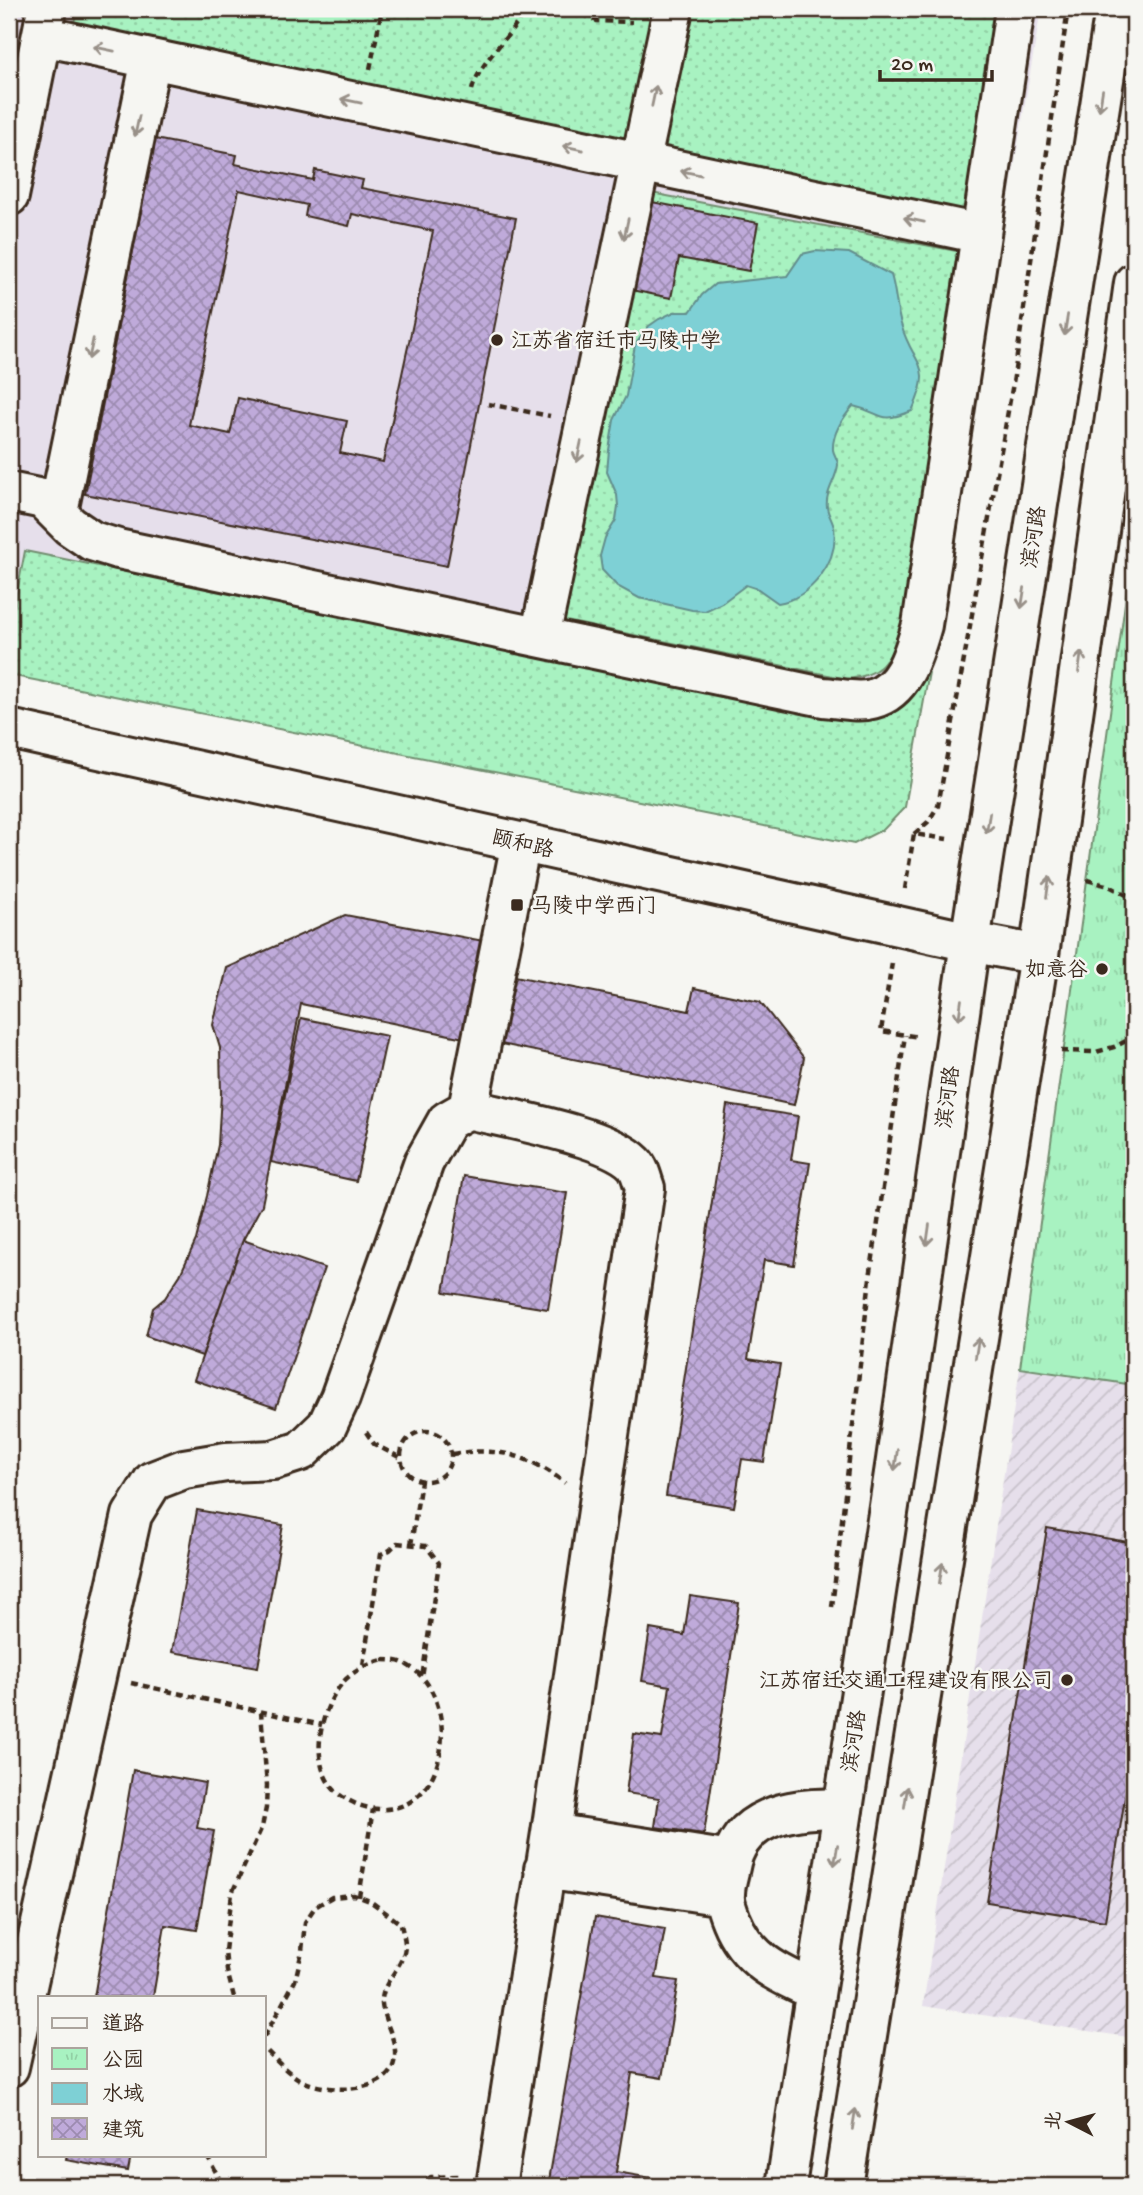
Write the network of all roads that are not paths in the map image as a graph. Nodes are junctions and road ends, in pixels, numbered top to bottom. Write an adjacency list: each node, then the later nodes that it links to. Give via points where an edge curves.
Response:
1 (1015, 9): 9 (main road)
2 (1115, 9): 16 (main road, 滨河路, one-way to 16)
3 (672, 14): 7 (main road, one-way to 3)
4 (44, 22): 5 (main road, one-way to 4); 6 (main road)
5 (151, 59): 7 (main road, one-way to 5); 12 (main road, one-way to 12)
6 (21, 75): 8 (main road)
7 (640, 163): 9 (main road, one-way to 7); 13 (main road, one-way to 13)
8 (9, 196)
9 (981, 234): 13 (main road, via 922,625 905,672 890,691 871,699 823,697)
10 (1134, 283): 17 (main road, one-way to 10)
11 (9, 492): 12 (main road, via 43,499)
12 (58, 512): 13 (main road, via 92,541 118,549)
13 (540, 637)
14 (9, 729): 15 (main road, 颐和路)
15 (521, 842): 16 (main road, 颐和路); 18 (main road)
16 (970, 942): 17 (main road, 颐和路); 19 (main road, 滨河路, one-way to 19)
17 (1039, 955): 26 (main road, one-way to 17)
18 (468, 1109): 20 (main road, via 598,1141 636,1165 645,1188); 23 (main road, via 447,1121 424,1162 327,1426 301,1451 274,1461 226,1462 184,1469 153,1481 132,1515)
19 (843, 1808): 21 (main road, via 796,1810 769,1818 743,1834); 22 (main road, 滨河路, one-way to 22)
20 (548, 1851): 21 (main road); 24 (main road)
21 (728, 1878): 22 (main road, via 729,1916 739,1939 780,1974)
22 (815, 1990): 25 (main road, 滨河路)
23 (9, 2067)
24 (496, 2186)
25 (786, 2186)
26 (844, 2186)

